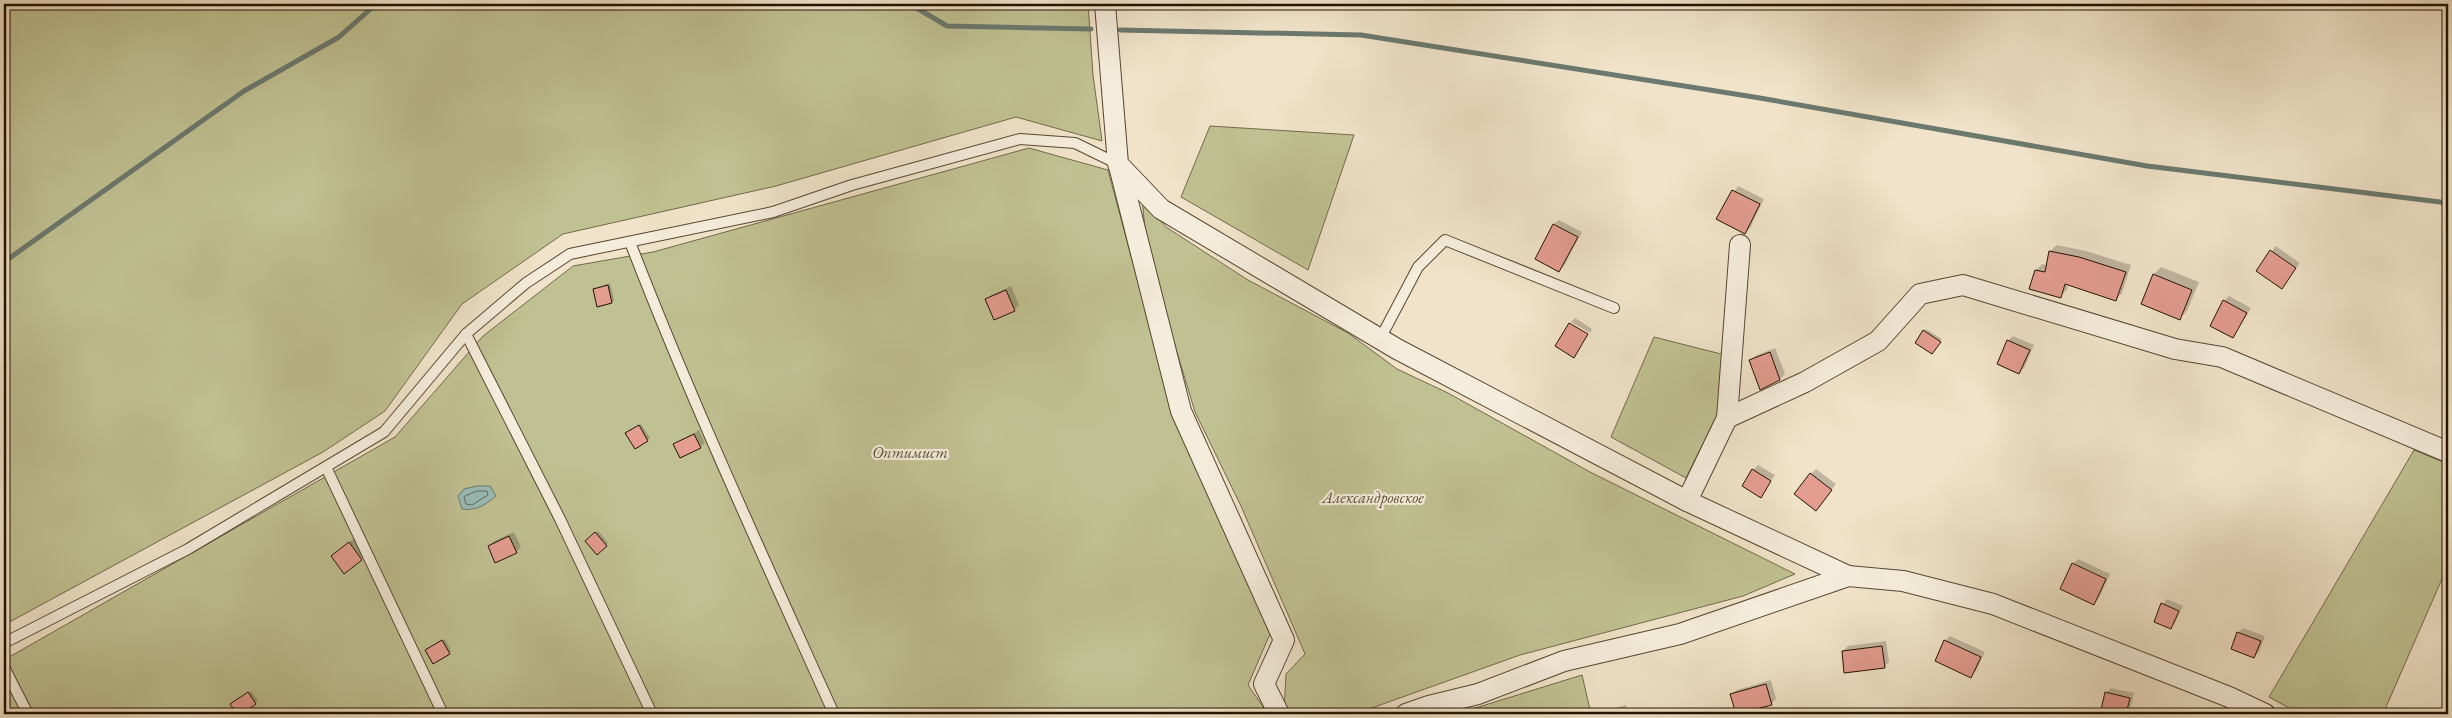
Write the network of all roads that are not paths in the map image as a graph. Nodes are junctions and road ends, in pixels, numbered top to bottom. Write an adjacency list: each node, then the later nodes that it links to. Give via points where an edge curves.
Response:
1 (1105, 4): 2 (street)
2 (1118, 164): 3 (lane, via 1075,143 1020,139 852,185 773,212); 7 (street, via 1161,209); 19 (street, via 1181,411 1284,640 1264,684)
3 (630, 242): 6 (lane, via 570,254 526,283); 18 (lane, via 667,337)
4 (1740, 245): 8 (street)
5 (1614, 308): 7 (lane, via 1445,240 1418,267)
6 (466, 334): 10 (lane, via 384,432); 17 (lane, via 560,519)
7 (1380, 339): 11 (street)
8 (1727, 418): 9 (street, via 1805,382 1878,341 1920,294 1963,284 2175,349 2222,357); 11 (street)
9 (2448, 452)
10 (326, 467): 13 (lane, via 188,548); 16 (lane)
11 (1687, 501): 12 (street)
12 (1848, 576): 20 (street, via 1680,634 1564,662 1478,694); 21 (street, via 1903,581 1993,604)
13 (4, 643)
14 (4, 667): 15 (lane)
15 (28, 714)
16 (443, 714)
17 (652, 714)
18 (834, 714)
19 (1279, 714)
20 (1406, 714)
21 (2265, 714)

